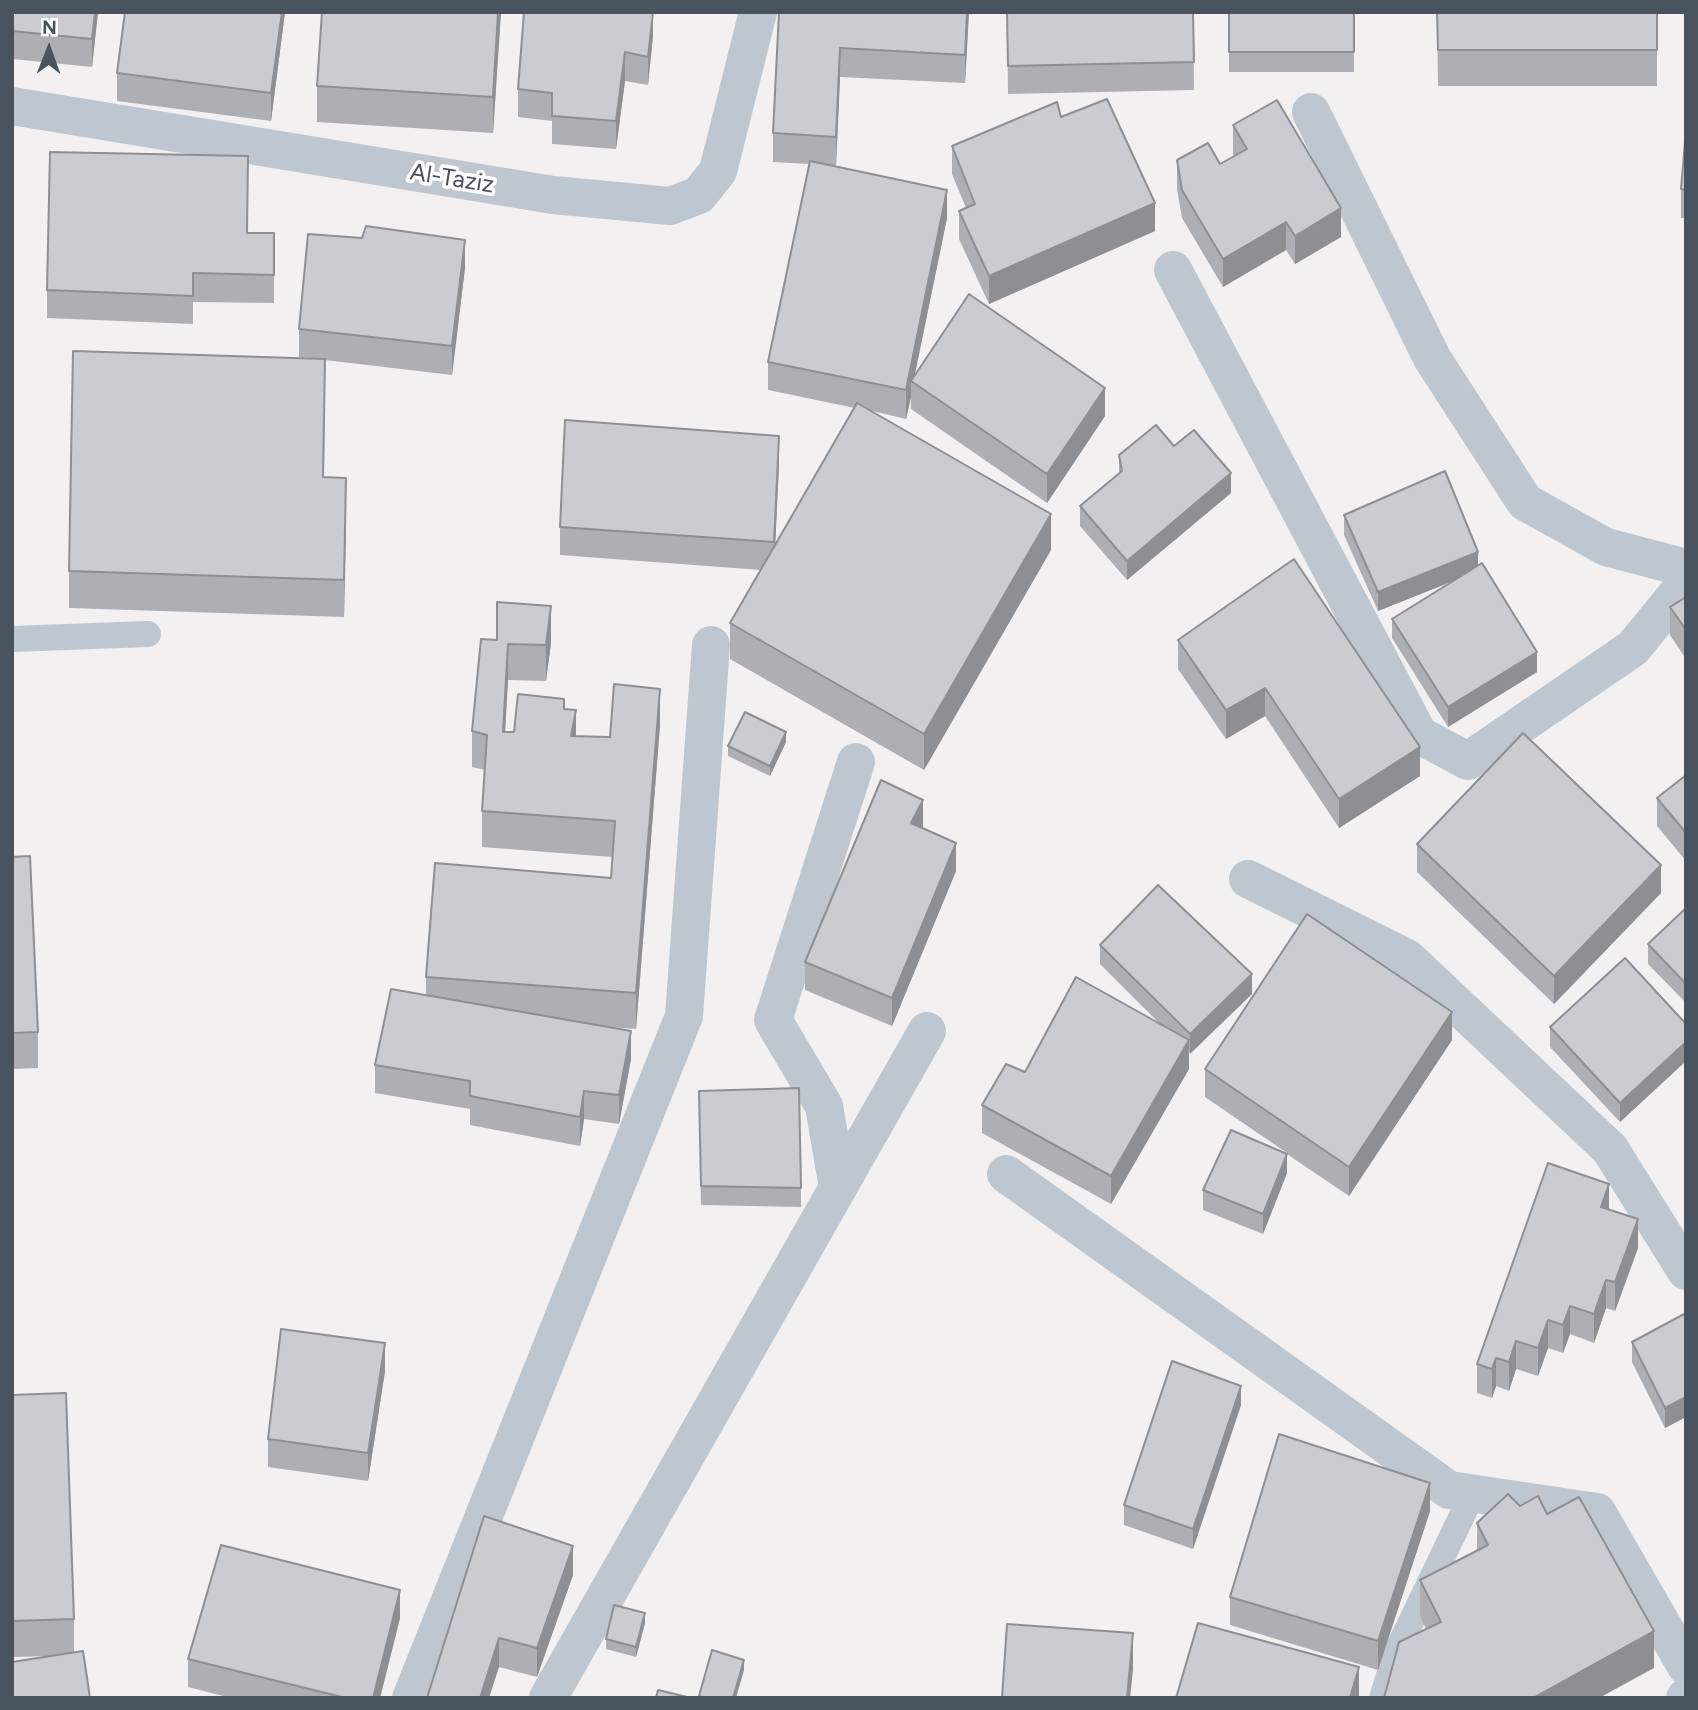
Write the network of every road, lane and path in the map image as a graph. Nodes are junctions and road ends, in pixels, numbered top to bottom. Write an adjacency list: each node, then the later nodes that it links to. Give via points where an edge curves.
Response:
1 (758, 12): 2 (street, Al-Taziz, via 718,172 699,195 670,206 554,195)
2 (12, 106)
3 (1311, 112): 5 (street, via 1432,358 1525,502 1606,547)
4 (1173, 270): 6 (street, via 1419,736 1468,761 1633,648)
5 (1686, 568)
6 (1686, 583)
7 (148, 634): 8 (lane)
8 (12, 639)
9 (711, 645): 18 (street, via 684,1016)
10 (856, 762): 14 (street, via 773,1020 824,1106)
11 (1248, 878): 15 (street, via 1407,958 1610,1149)
12 (927, 1031): 14 (street)
13 (1006, 1174): 16 (street, via 1449,1490)
14 (838, 1188): 19 (street)
15 (1686, 1271)
16 (1473, 1493): 17 (street, via 1597,1512); 20 (lane, via 1396,1653)
17 (1686, 1666)
18 (411, 1698)
19 (548, 1698)
20 (1382, 1698)

